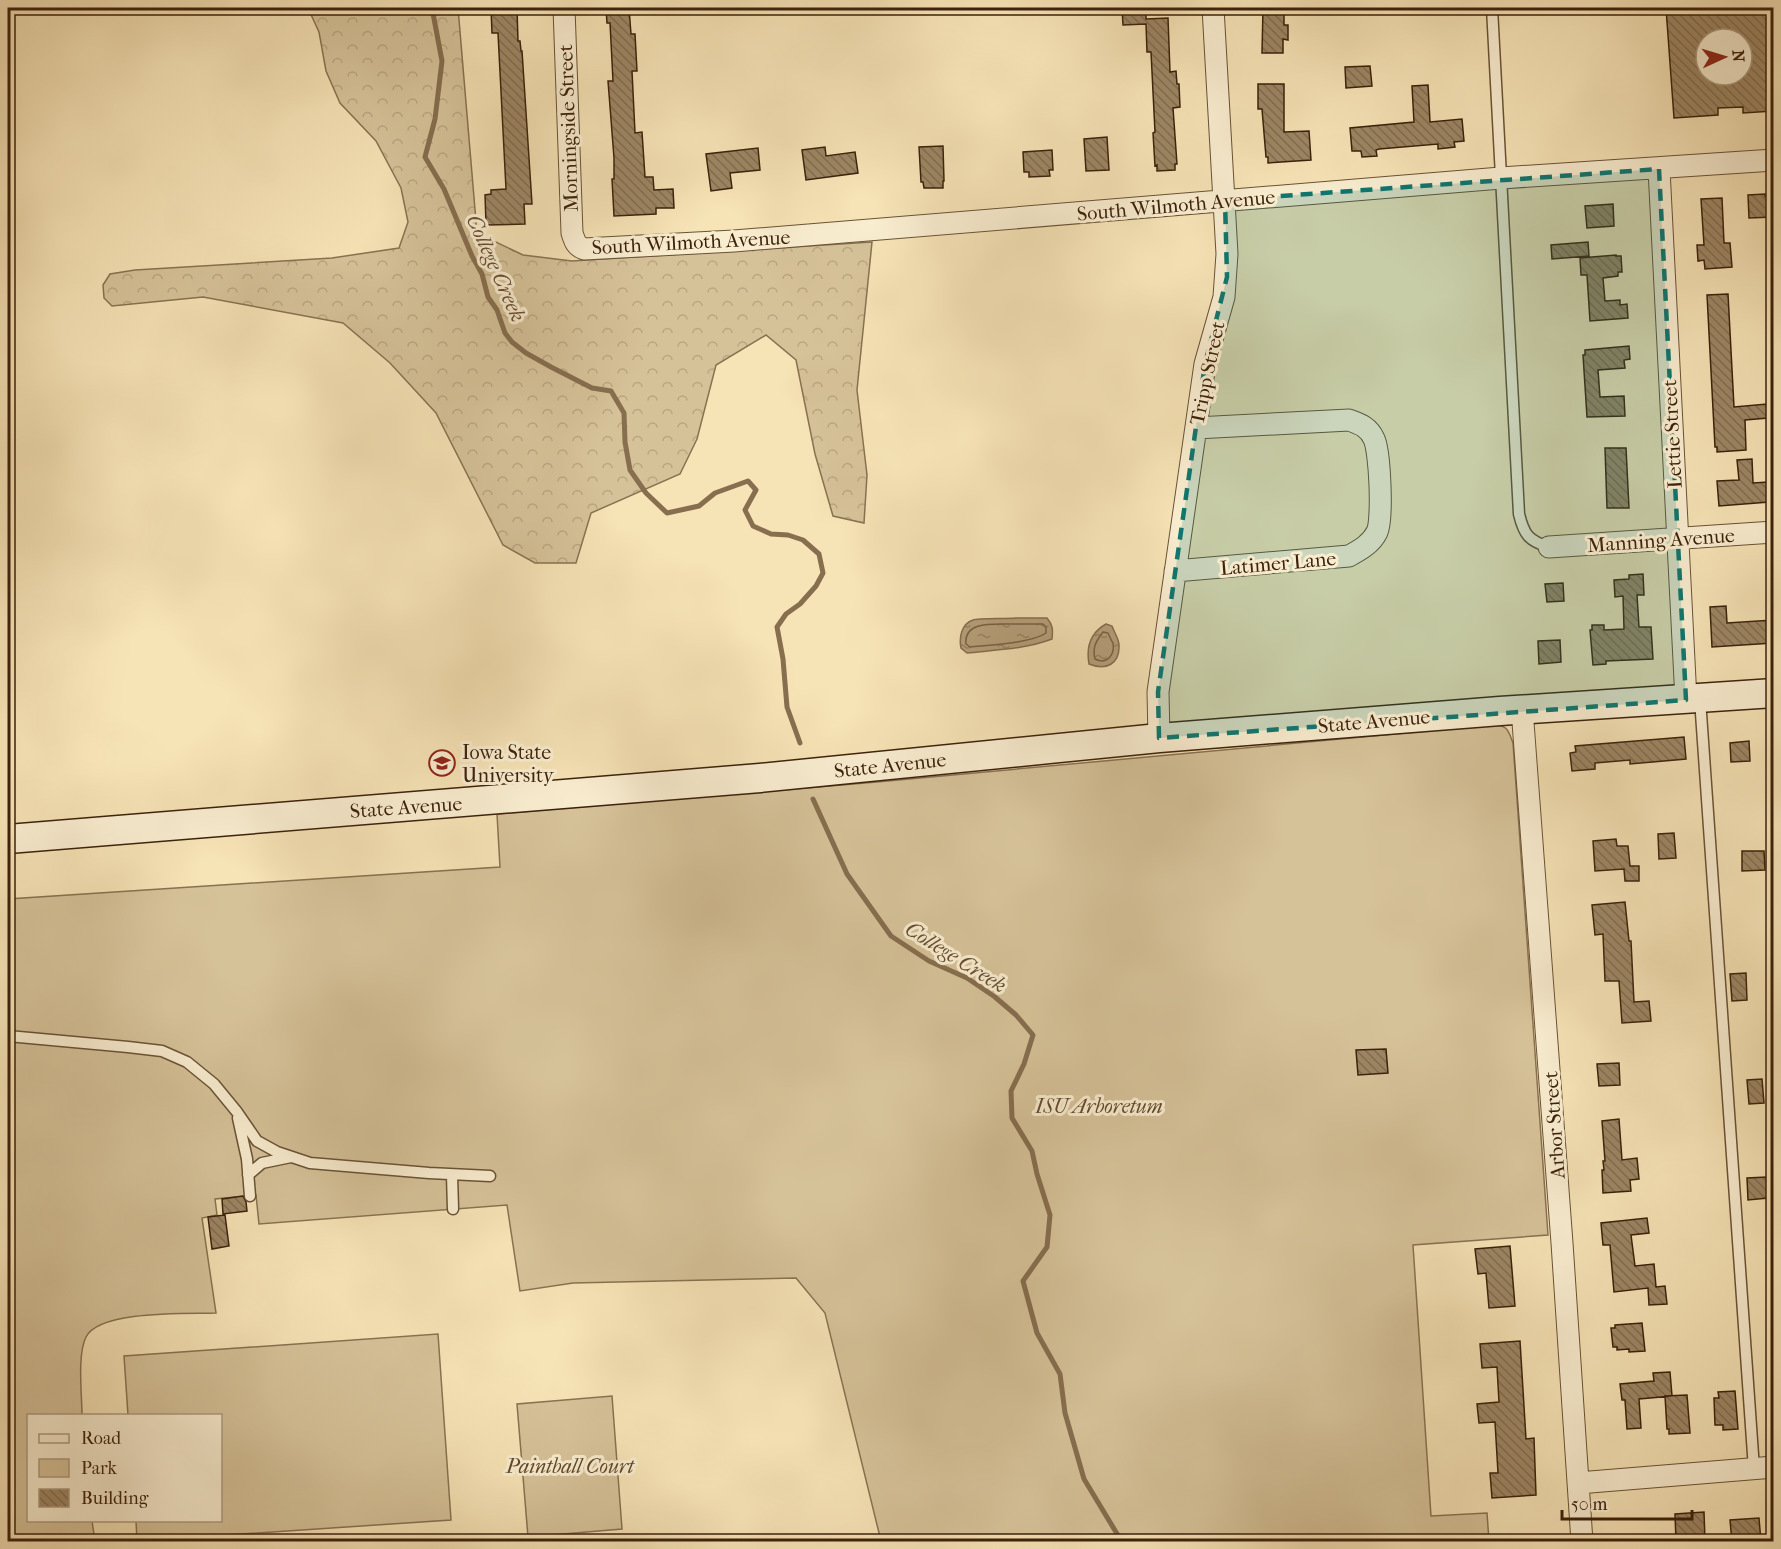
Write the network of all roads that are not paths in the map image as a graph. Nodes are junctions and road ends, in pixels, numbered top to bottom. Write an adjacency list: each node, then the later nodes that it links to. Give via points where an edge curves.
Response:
1 (564, 8): 8 (street, Morningside Street, via 573,233)
2 (1213, 8): 7 (street, Tripp Street)
3 (1492, 8): 6 (lane)
4 (1773, 160): 5 (street, South Wilmoth Avenue)
5 (1659, 169): 6 (street, South Wilmoth Avenue); 11 (street, Lettie Street)
6 (1501, 178): 7 (street, South Wilmoth Avenue); 12 (lane, via 1519,514 1522,528 1534,542)
7 (1225, 200): 8 (street, South Wilmoth Avenue, via 734,241 593,250); 9 (street, Tripp Street, via 1227,277 1204,364)
8 (578, 247)
9 (1196, 428): 13 (street, Tripp Street); 13 (street, Latimer Lane, via 1349,420 1366,427 1375,440 1381,514 1378,531 1369,544 1349,556)
10 (1773, 532): 11 (street, Manning Avenue)
11 (1677, 538): 12 (street, Manning Avenue); 15 (street, Lettie Street)
12 (1549, 547)
13 (1175, 572): 17 (street, Tripp Street, via 1158,692)
14 (1773, 693): 15 (street, State Avenue)
15 (1693, 699): 16 (street, State Avenue); 27 (lane)
16 (1522, 710): 17 (street, State Avenue); 28 (street, Arbor Street)
17 (1159, 738): 18 (street, State Avenue, via 760,778)
18 (8, 839)
19 (8, 1036): 20 (lane, via 162,1051 187,1062 214,1084)
20 (237, 1112): 21 (lane, via 257,1141); 22 (lane)
21 (291, 1157): 22 (lane, via 262,1163); 23 (lane, via 310,1163)
22 (248, 1175): 25 (lane)
23 (452, 1175): 24 (lane); 26 (lane)
24 (490, 1176)
25 (250, 1196)
26 (453, 1209)
27 (1763, 1468): 28 (street)
28 (1578, 1483): 29 (street, Arbor Street)
29 (1582, 1542)

